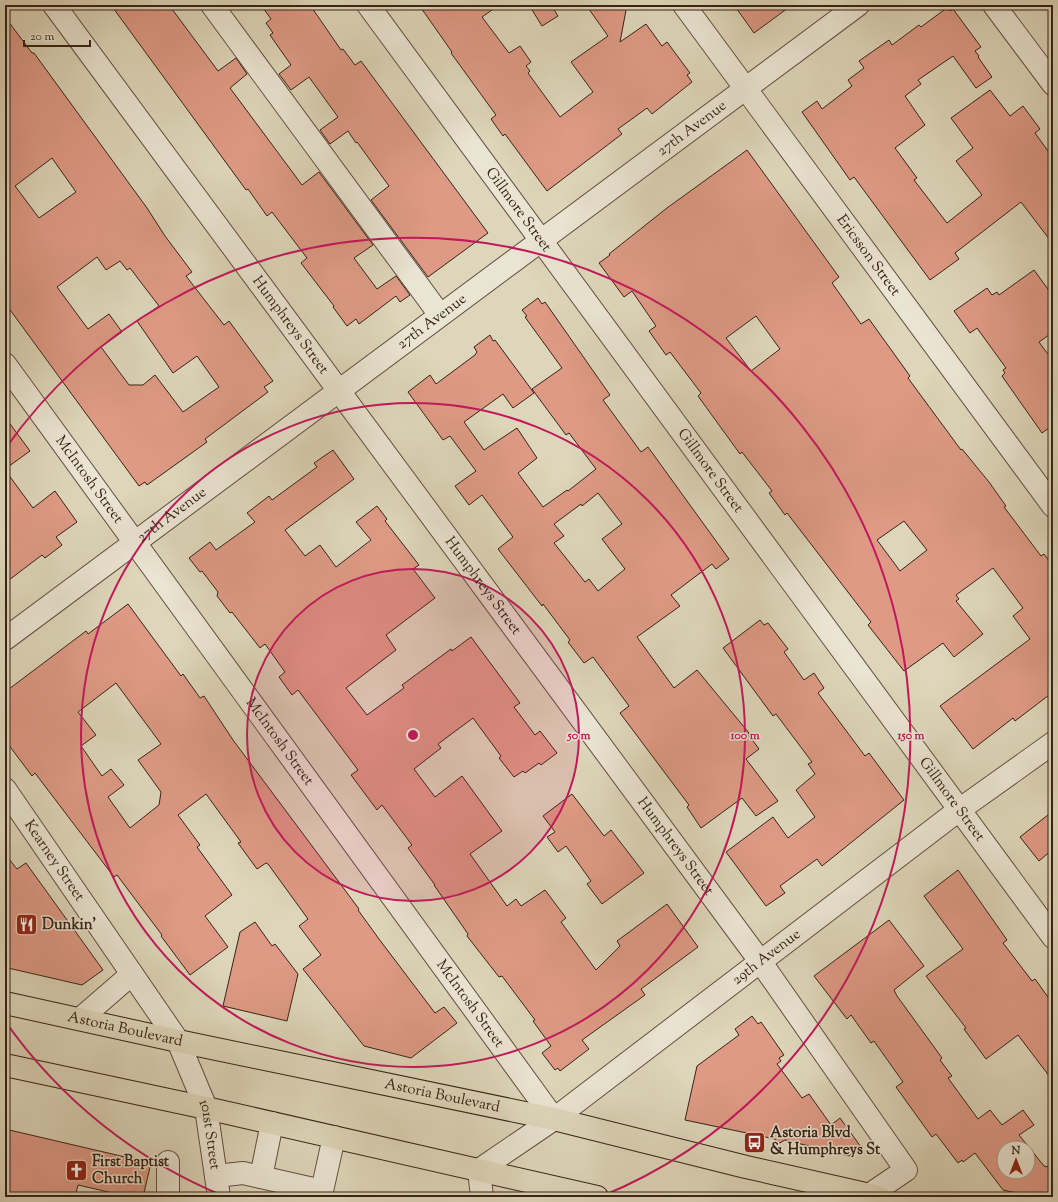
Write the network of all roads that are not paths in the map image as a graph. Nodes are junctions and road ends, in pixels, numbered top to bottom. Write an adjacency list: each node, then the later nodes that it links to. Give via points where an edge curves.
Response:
1 (54, 5): 12 (street, Humphreys Street)
2 (212, 5): 10 (street)
3 (368, 5): 9 (street, Gillmore Street)
4 (684, 5): 8 (street, Ericsson Street)
5 (858, 5): 8 (street, 27th Avenue)
6 (994, 5): 7 (street)
7 (1053, 84)
8 (746, 88): 9 (street, 27th Avenue); 13 (street, Ericsson Street)
9 (541, 241): 10 (street, 27th Avenue); 18 (street, Gillmore Street)
10 (440, 315): 12 (street, 27th Avenue)
11 (5, 364): 14 (street, McIntosh Street)
12 (338, 391): 14 (street, 27th Avenue); 20 (street, Humphreys Street)
13 (1053, 506)
14 (135, 542): 15 (street, 27th Avenue); 28 (street, McIntosh Street)
15 (5, 639)
16 (1053, 743): 18 (street, 29th Avenue)
17 (5, 789): 21 (street, Kearney Street)
18 (959, 810): 19 (street, Gillmore Street); 20 (street, 29th Avenue)
19 (1053, 937)
20 (760, 961): 28 (street, 29th Avenue); 35 (street, Humphreys Street, via 906,1170)
21 (132, 974): 23 (street); 24 (street, Kearney Street)
22 (5, 1003): 23 (main road, Astoria Boulevard)
23 (80, 1019): 24 (main road, Astoria Boulevard)
24 (178, 1041): 26 (street, Kearney Street); 28 (main road, Astoria Boulevard)
25 (5, 1065): 27 (main road)
26 (193, 1075): 27 (street, 101st Street)
27 (206, 1108): 29 (main road); 34 (street, 101st Street)
28 (554, 1119): 32 (street, 29th Avenue); 35 (main road, Astoria Boulevard)
29 (272, 1123): 30 (main road); 33 (street)
30 (334, 1137): 32 (main road); 33 (street, via 325,1177)
31 (168, 1162): 36 (street)
32 (479, 1170): 37 (street); 38 (main road)
33 (263, 1171): 34 (street, via 242,1173)
34 (217, 1186)
35 (871, 1196)
36 (168, 1197)
37 (482, 1197)
38 (597, 1197)

